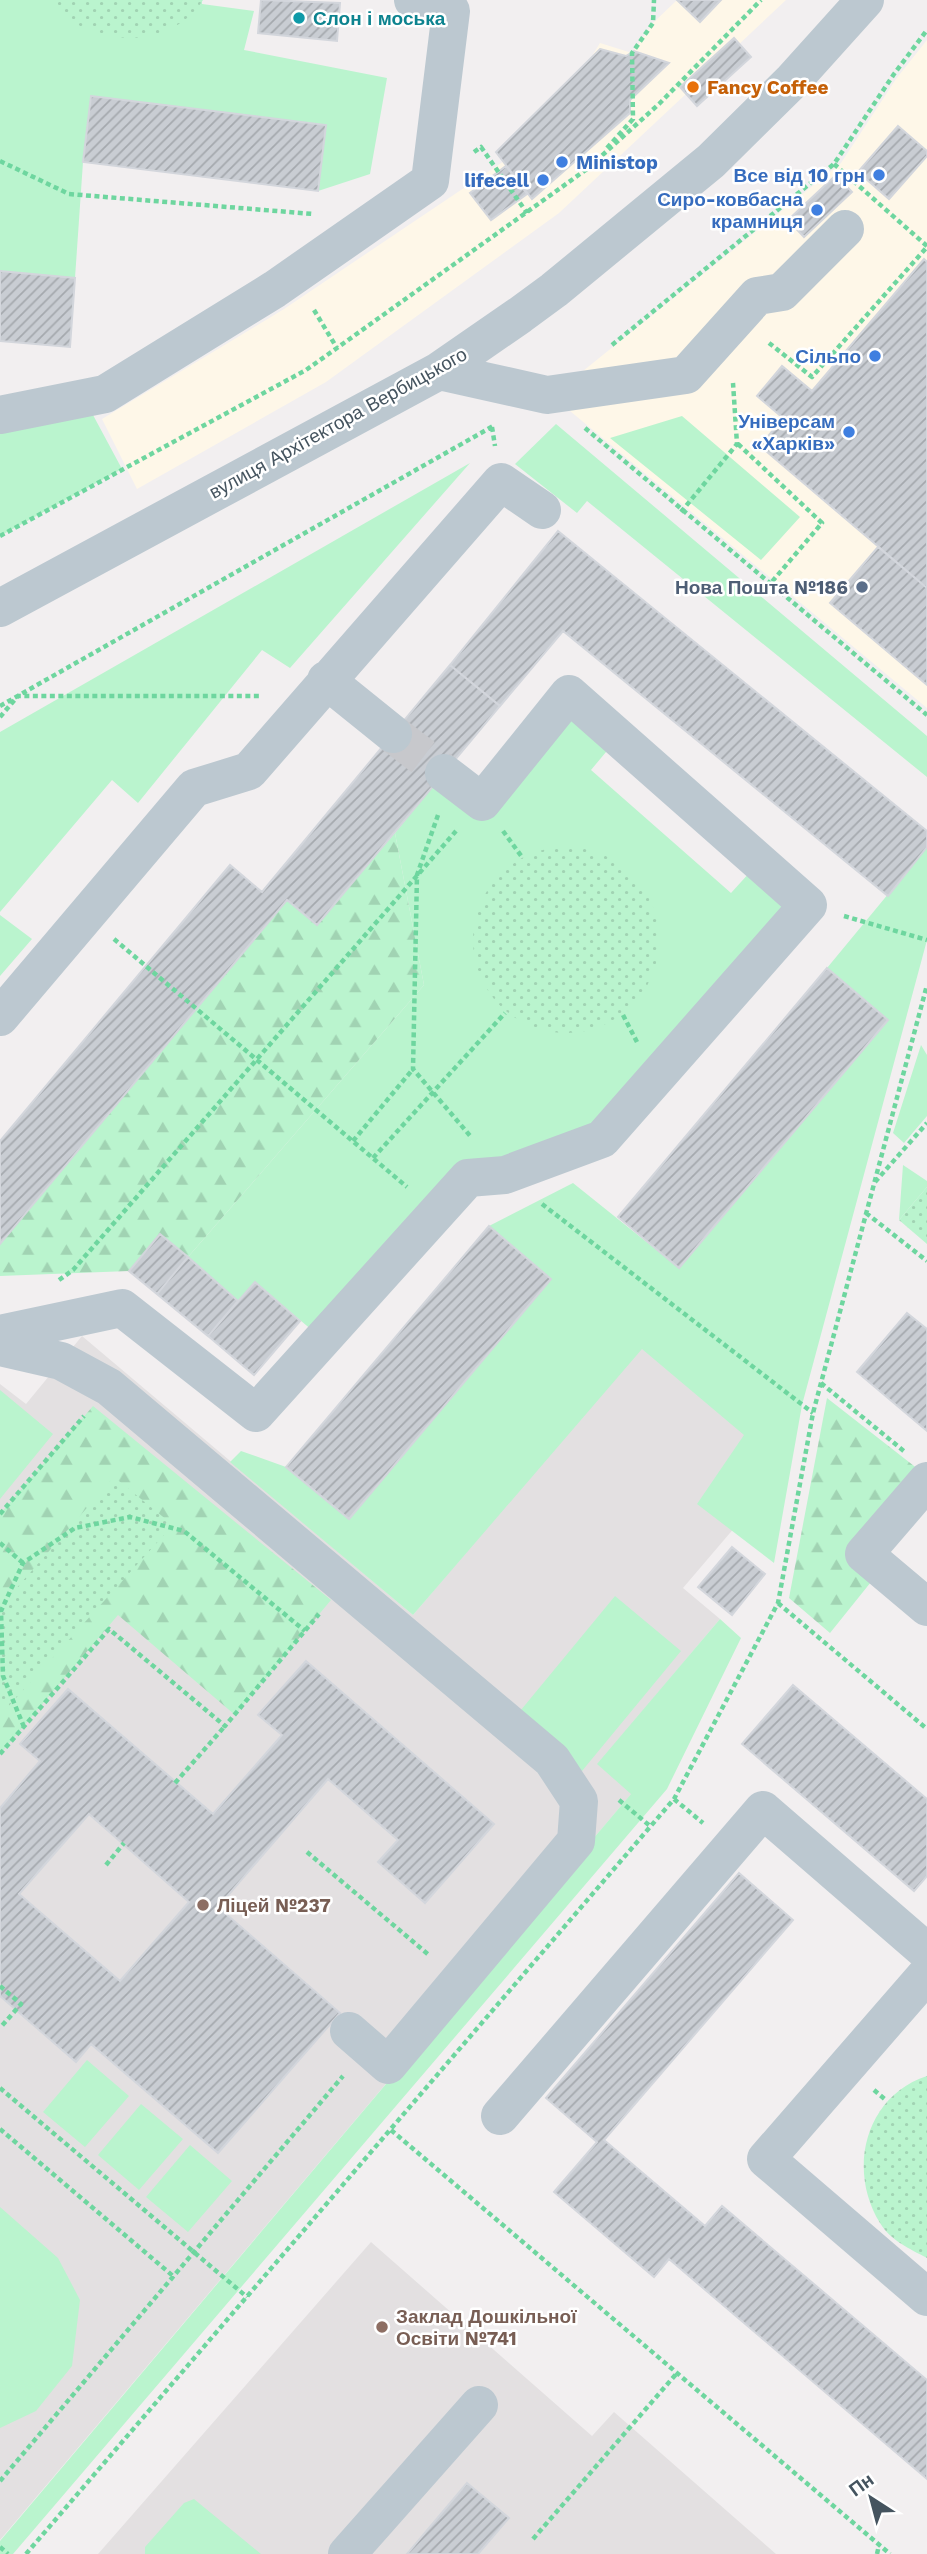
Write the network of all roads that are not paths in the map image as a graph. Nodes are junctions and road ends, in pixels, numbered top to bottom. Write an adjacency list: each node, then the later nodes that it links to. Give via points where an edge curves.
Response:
1 (413, 0): 5 (street, via 451,11 430,181 275,289 105,394)
2 (865, 0): 4 (street, вулиця Архітектора Вербицького, via 793,80 710,161 554,290)
3 (845, 229): 4 (street, via 782,292 757,296 686,374 547,395)
4 (439, 371): 7 (street, вулиця Архітектора Вербицького)
5 (0, 415)
6 (542, 510): 8 (street, via 501,482)
7 (0, 608)
8 (320, 688): 9 (street); 11 (street, via 249,771 194,788)
9 (393, 734)
10 (447, 776): 12 (street, via 482,802 569,694 808,905 602,1139 505,1175 468,1178 256,1413 122,1308)
11 (0, 1017)
12 (0, 1334)
13 (0, 1347): 18 (street, via 61,1361 109,1387 552,1760 579,1801 576,1840 388,2065)
14 (916, 1467): 15 (street, via 864,1554)
15 (927, 1607)
16 (927, 1952): 19 (street, via 763,1811)
17 (927, 1974): 20 (street, via 766,2159)
18 (358, 2039)
19 (500, 2116)
20 (927, 2297)
21 (479, 2405): 22 (street)
22 (347, 2554)

